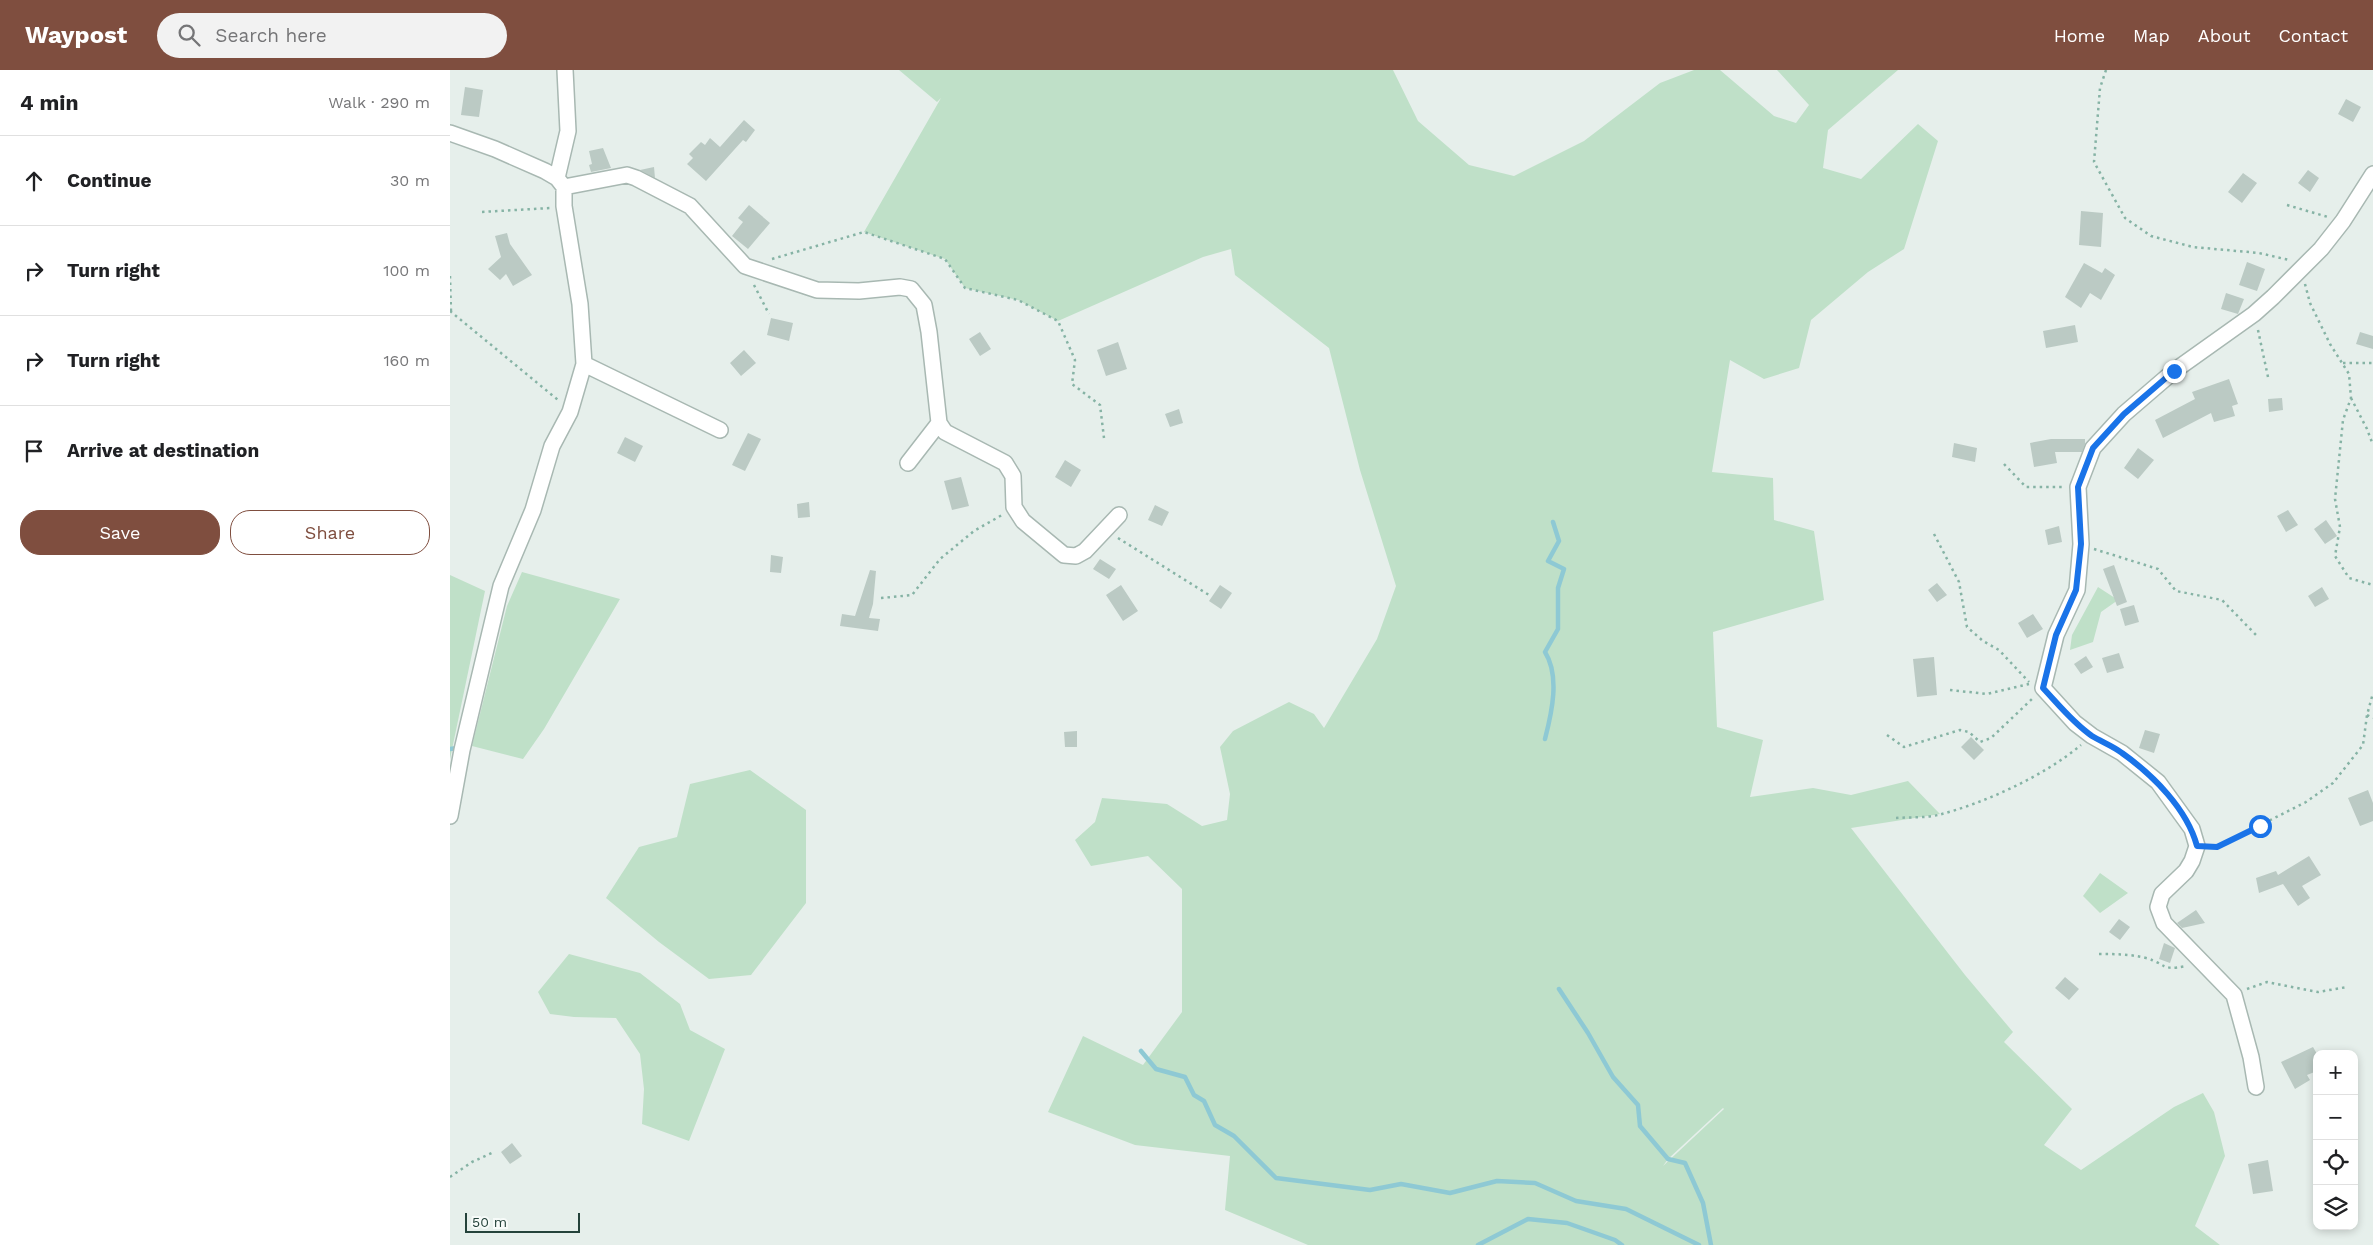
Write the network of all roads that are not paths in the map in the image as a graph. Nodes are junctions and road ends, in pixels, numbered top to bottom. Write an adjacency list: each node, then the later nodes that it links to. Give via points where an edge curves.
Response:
1 (565, 70): 4 (street, via 568,131)
2 (450, 133): 4 (street, via 494,149)
3 (2373, 174): 11 (street, via 2321,249 2254,314 2174,371 2124,414 2093,448 2078,487 2081,544 2076,590 2056,635 2043,688 2092,736 2122,753 2158,782 2192,829 2197,846 2192,861 2162,894 2158,907 2164,923 2234,994)
4 (560, 182): 5 (street, via 580,304); 6 (street, via 627,175 636,178 690,206 745,266 817,290 911,289 924,305)
5 (584, 364): 7 (street); 10 (street, via 570,412 552,446 533,510 501,586 462,750)
6 (939, 422): 8 (street); 9 (street, via 946,432 1005,463 1013,476 1014,507 1023,521 1064,555 1076,556 1085,551)
7 (720, 430)
8 (908, 463)
9 (1119, 515)
10 (450, 816)
11 (2256, 1087)

